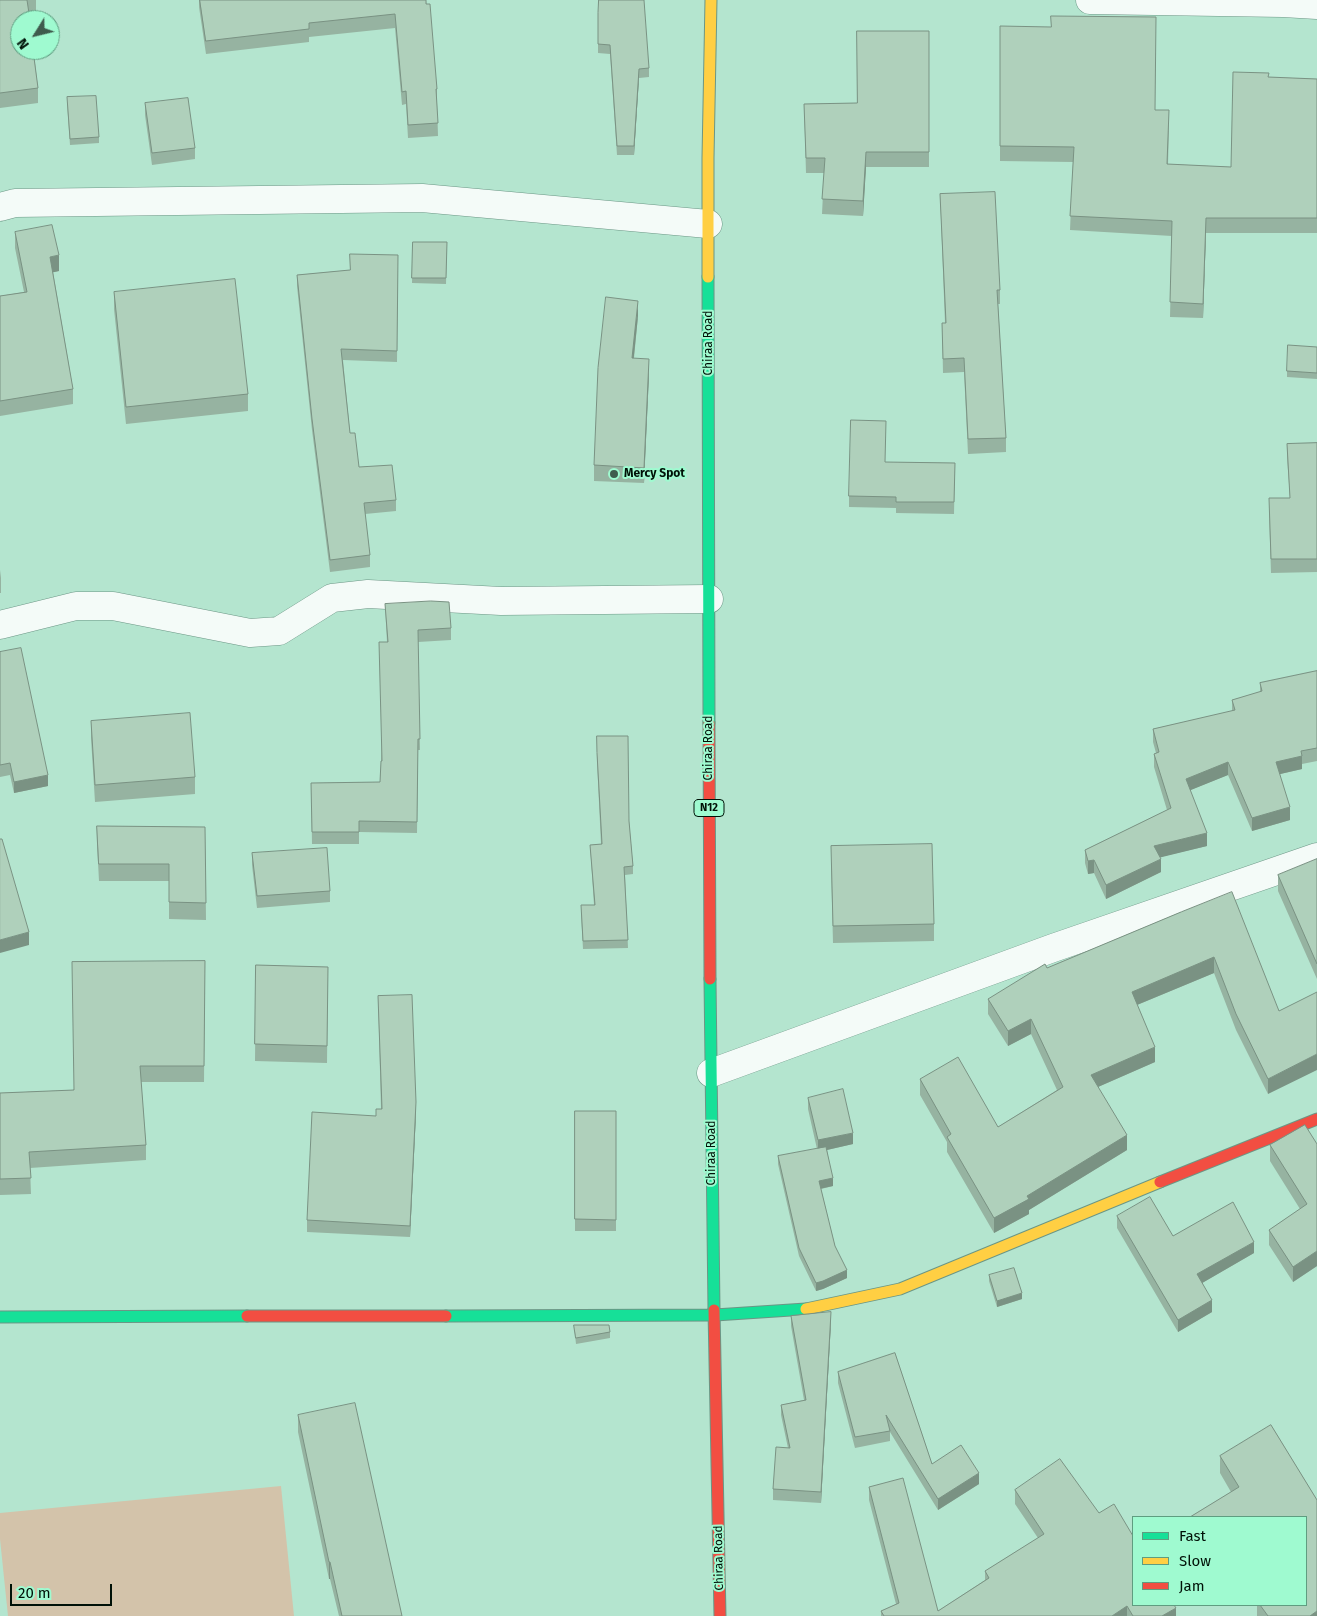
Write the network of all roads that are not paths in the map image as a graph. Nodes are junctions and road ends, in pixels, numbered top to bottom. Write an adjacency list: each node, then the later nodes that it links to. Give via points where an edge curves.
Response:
1 (712, 0): 6 (main road, Chiraa Road / N12)
2 (1090, 0): 3 (street)
3 (1283, 1): 4 (street)
4 (1317, 5)
5 (0, 207): 6 (street, via 15,203 422,198)
6 (708, 224): 7 (main road, Chiraa Road / N12)
7 (709, 599): 8 (street, via 501,600 368,594 332,598 279,631 250,633 114,606 76,606); 10 (main road, Chiraa Road / N12)
8 (0, 626)
9 (1317, 857): 10 (street, via 1052,948)
10 (711, 1073): 12 (main road, Chiraa Road / N12)
11 (1317, 1119): 12 (main road, via 900,1290 801,1310)
12 (715, 1316): 13 (main road); 14 (main road, Chiraa Road / N12)
13 (0, 1317)
14 (720, 1616)

